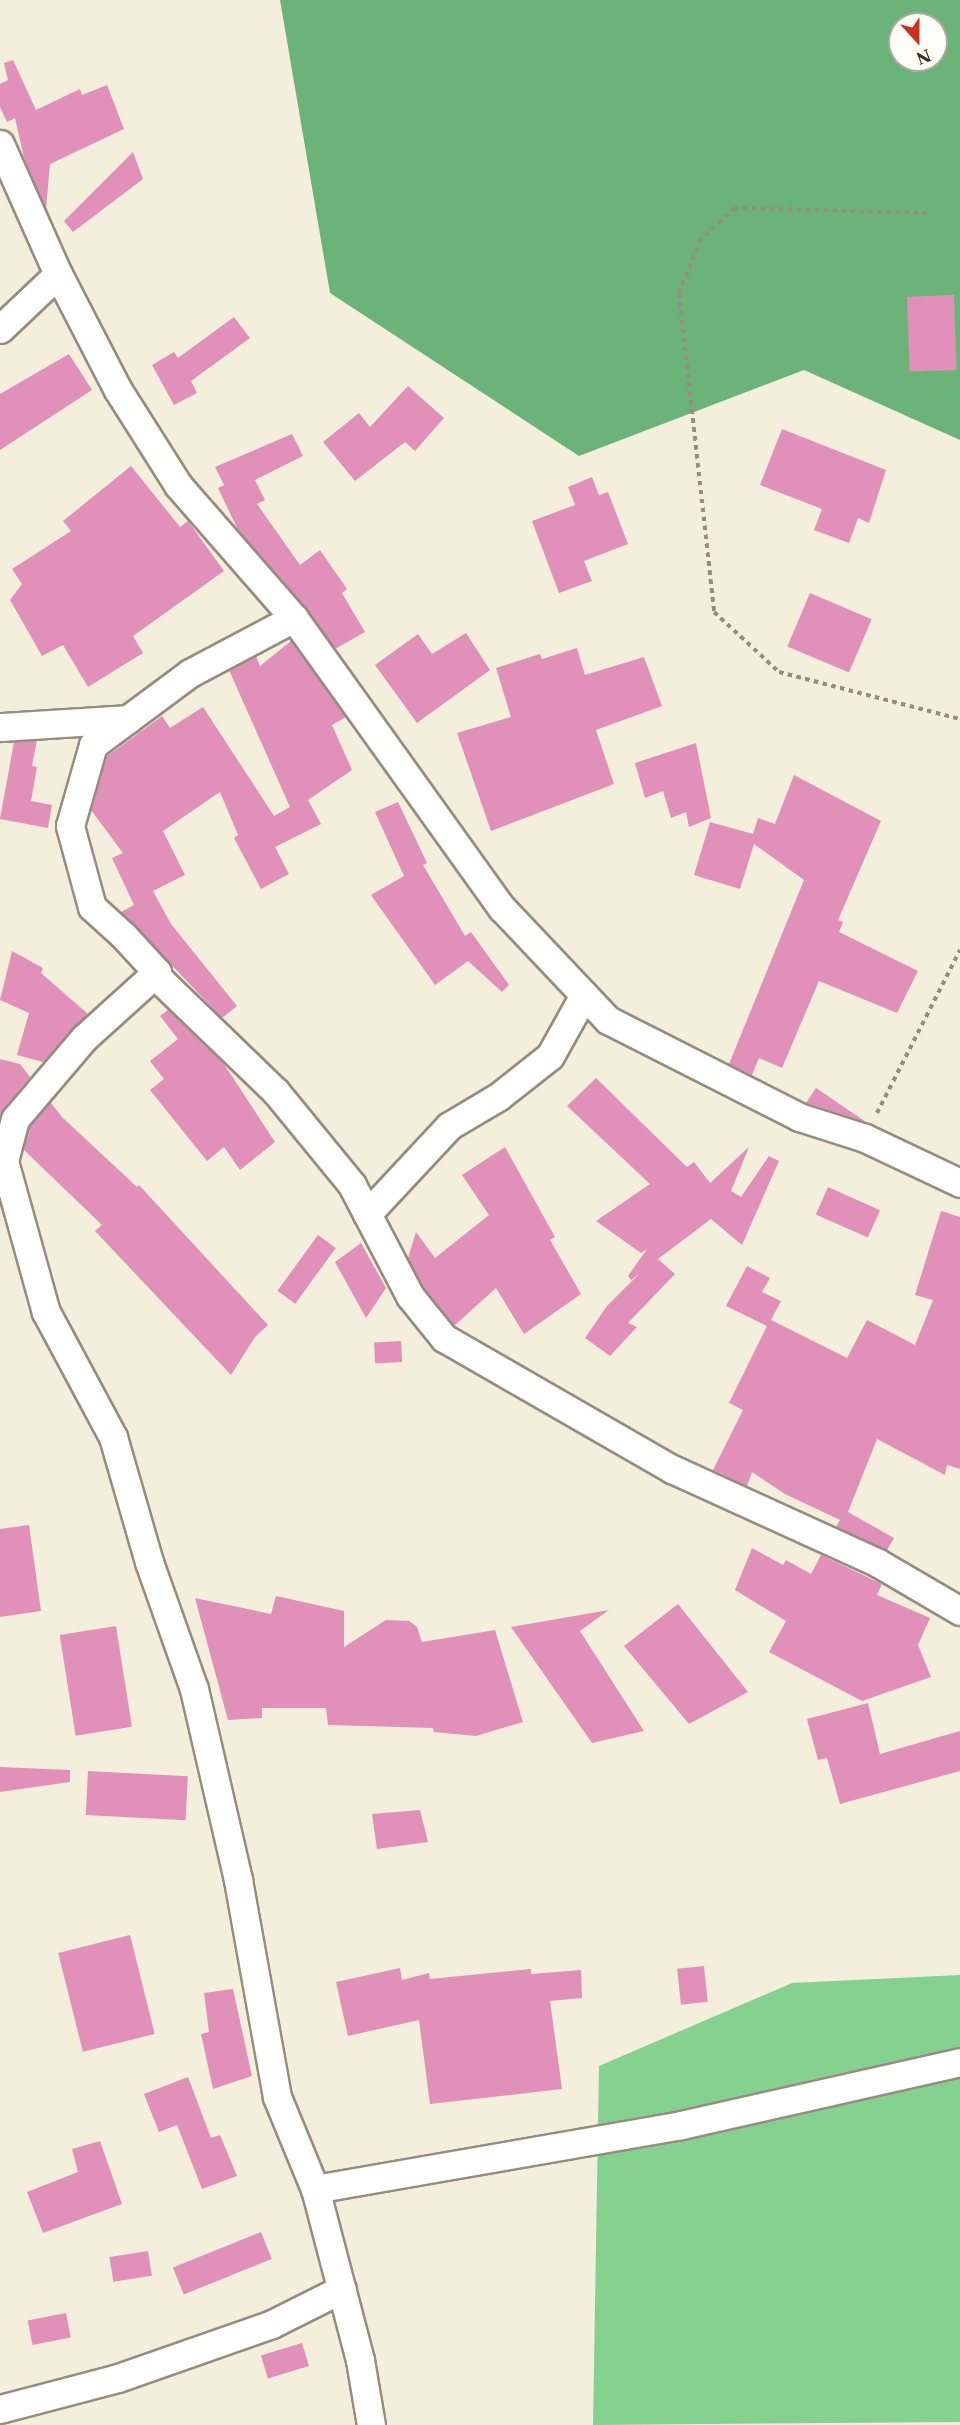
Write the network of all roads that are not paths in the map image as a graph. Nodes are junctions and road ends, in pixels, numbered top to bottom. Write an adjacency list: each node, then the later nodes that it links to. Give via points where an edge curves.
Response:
1 (0, 144): 2 (street)
2 (58, 274): 3 (street); 4 (street, via 118,390 178,485)
3 (0, 329)
4 (294, 618): 5 (street, via 190,673); 8 (street, via 502,908)
5 (128, 719): 6 (street); 7 (street, via 93,745 70,826 92,907)
6 (0, 728)
7 (157, 972): 10 (street, via 276,1092 352,1185); 13 (street, via 84,1038 15,1119 4,1161 46,1312 113,1437 150,1562 194,1689 238,1880 277,2097)
8 (584, 994): 9 (street, via 608,1020 799,1116 865,1138); 10 (street, via 550,1056 498,1097 449,1126)
9 (960, 1183)
10 (367, 1214): 11 (street, via 410,1296 444,1338 672,1469 878,1563)
11 (960, 1611)
12 (960, 2062): 13 (street, via 681,2126)
13 (315, 2189): 14 (street)
14 (342, 2289): 15 (street, via 272,2324 118,2378); 16 (street)
15 (0, 2409)
16 (371, 2425)

